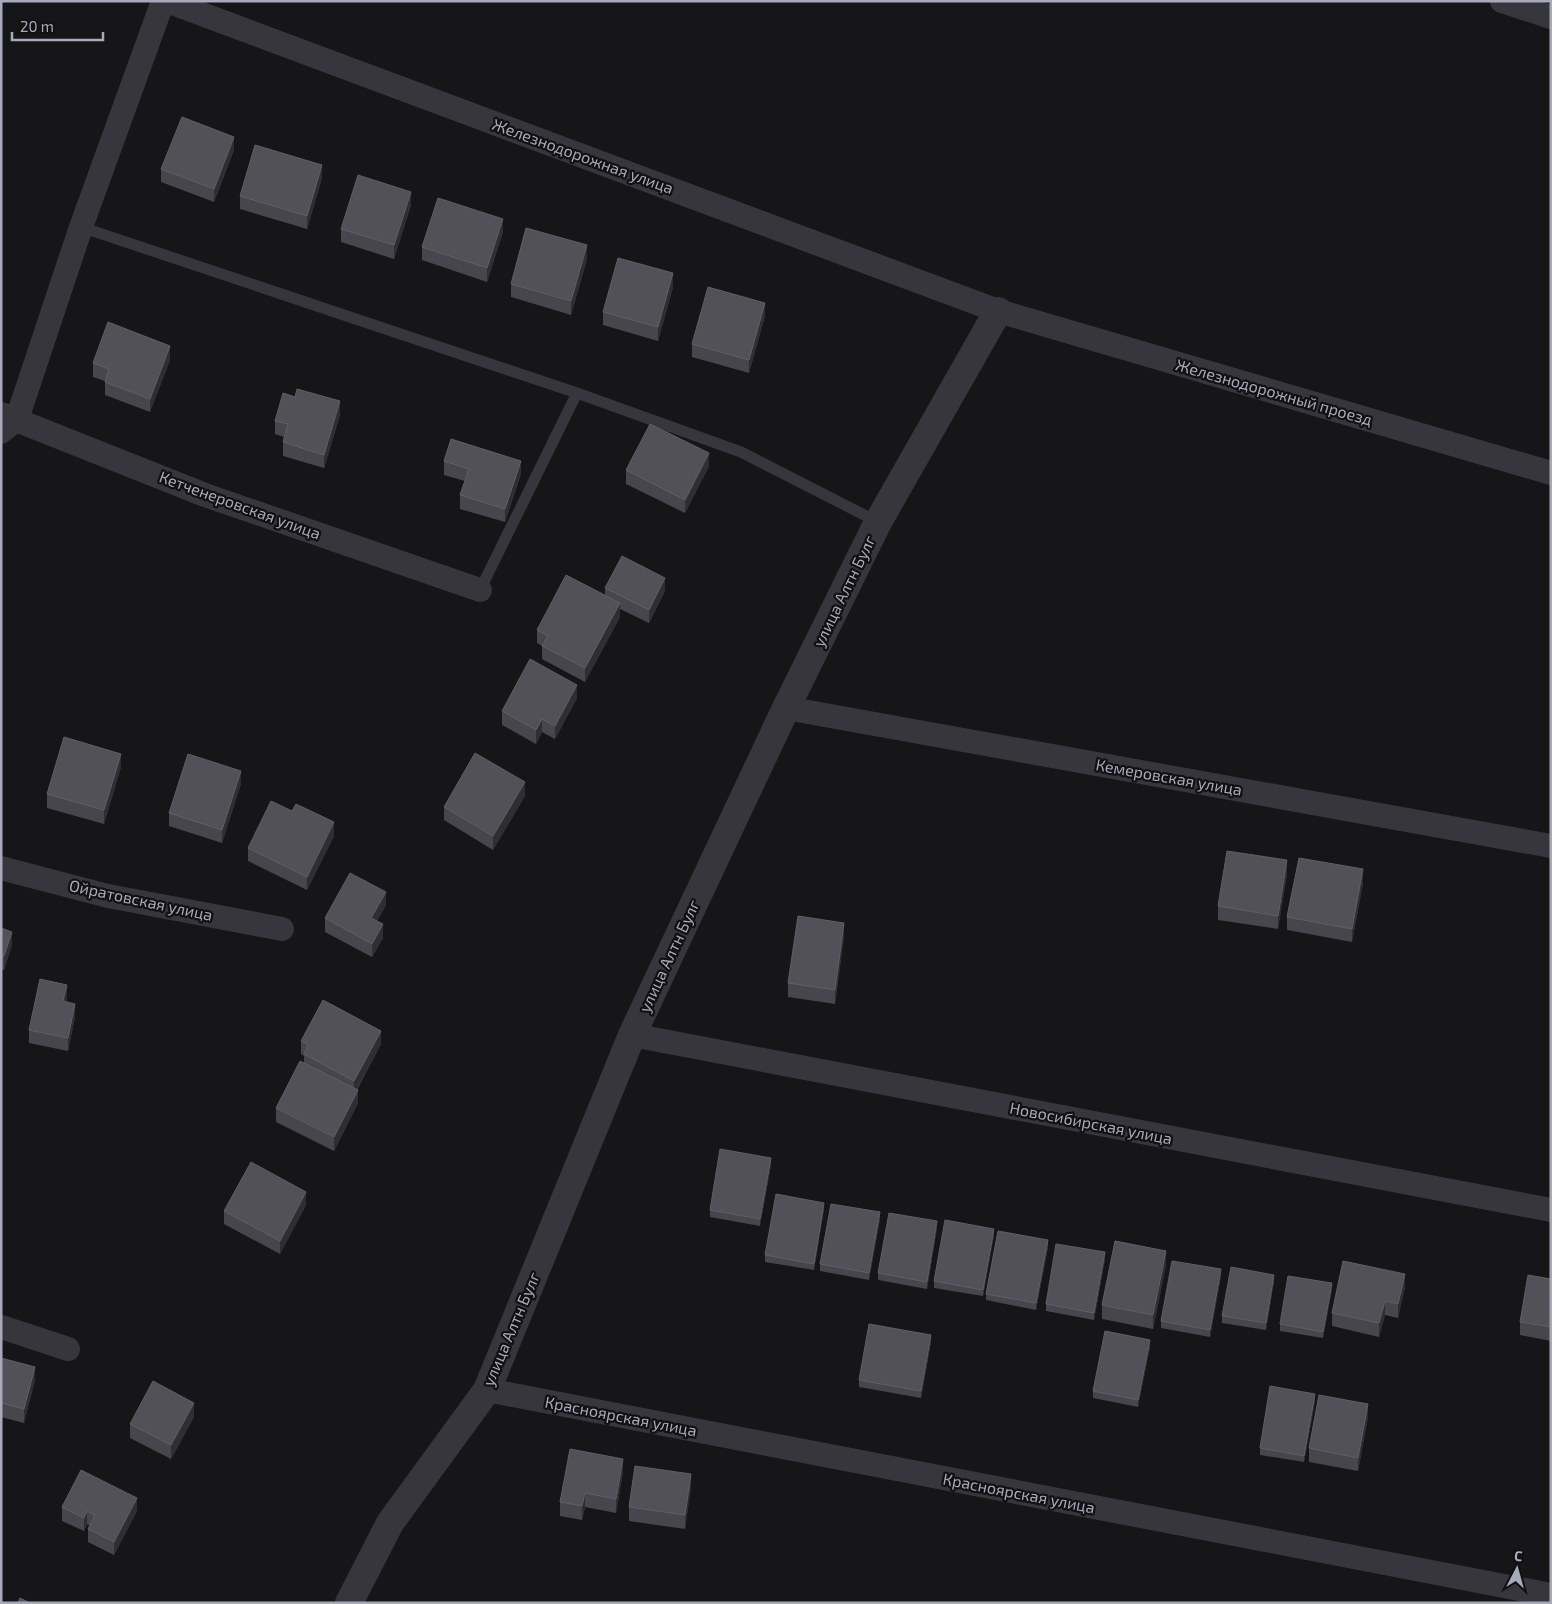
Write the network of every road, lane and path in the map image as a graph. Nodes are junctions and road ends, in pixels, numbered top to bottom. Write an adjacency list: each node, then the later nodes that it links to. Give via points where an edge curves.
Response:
1 (163, 1): 5 (street)
2 (168, 1): 6 (street, Железнодорожная улица)
3 (1502, 1): 4 (street)
4 (1551, 16)
5 (81, 227): 7 (lane); 8 (street)
6 (998, 311): 9 (street, Железнодорожный проезд); 10 (street, улица Алтн Булг)
7 (577, 393): 10 (lane, via 741,452); 11 (lane)
8 (7, 422): 11 (street, Кетченеровская улица)
9 (1551, 473)
10 (878, 522): 12 (street, улица Алтн Булг)
11 (480, 590)
12 (786, 708): 13 (street, Кемеровская улица); 16 (street, улица Алтн Булг)
13 (1551, 846)
14 (1, 868): 15 (street, Ойратовская улица, via 108,896)
15 (282, 929)
16 (632, 1035): 17 (street, Новосибирская улица); 20 (street, улица Алтн Булг)
17 (1551, 1210)
18 (1, 1327): 19 (street)
19 (68, 1349)
20 (487, 1390): 21 (street, Красноярская улица); 22 (street, улица Алтн Булг, via 390,1523)
21 (1551, 1596)
22 (349, 1603)

